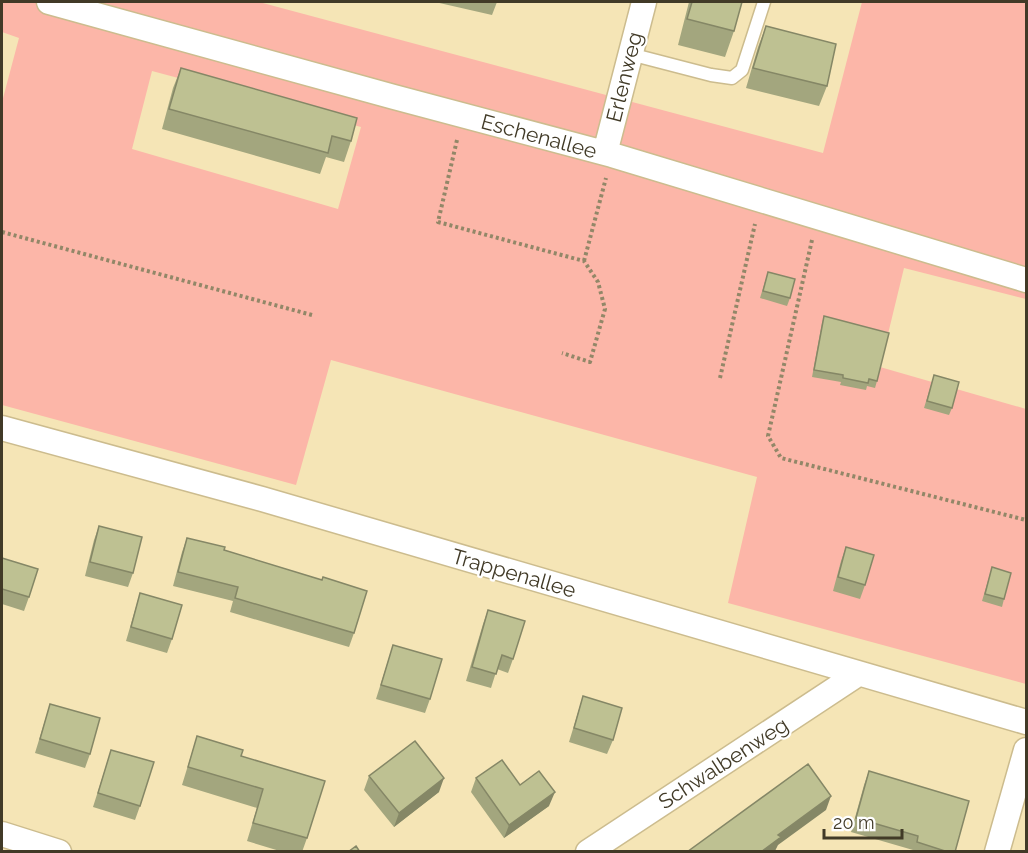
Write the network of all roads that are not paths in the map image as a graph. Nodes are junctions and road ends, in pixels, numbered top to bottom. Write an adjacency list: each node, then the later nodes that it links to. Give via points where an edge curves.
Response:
1 (49, 2): 5 (street, Eschenallee)
2 (644, 2): 4 (street, Erlenweg)
3 (764, 2): 4 (lane, via 742,70 732,78)
4 (630, 54): 5 (street, Erlenweg)
5 (609, 154): 6 (street, Eschenallee)
6 (1026, 280)
7 (2, 428): 8 (street, Trappenallee, via 262,499)
8 (858, 674): 9 (street, Trappenallee); 13 (street, Schwalbenweg)
9 (1026, 722)
10 (1026, 750): 14 (street)
11 (2, 834): 12 (street)
12 (59, 852)
13 (588, 852)
14 (997, 852)

